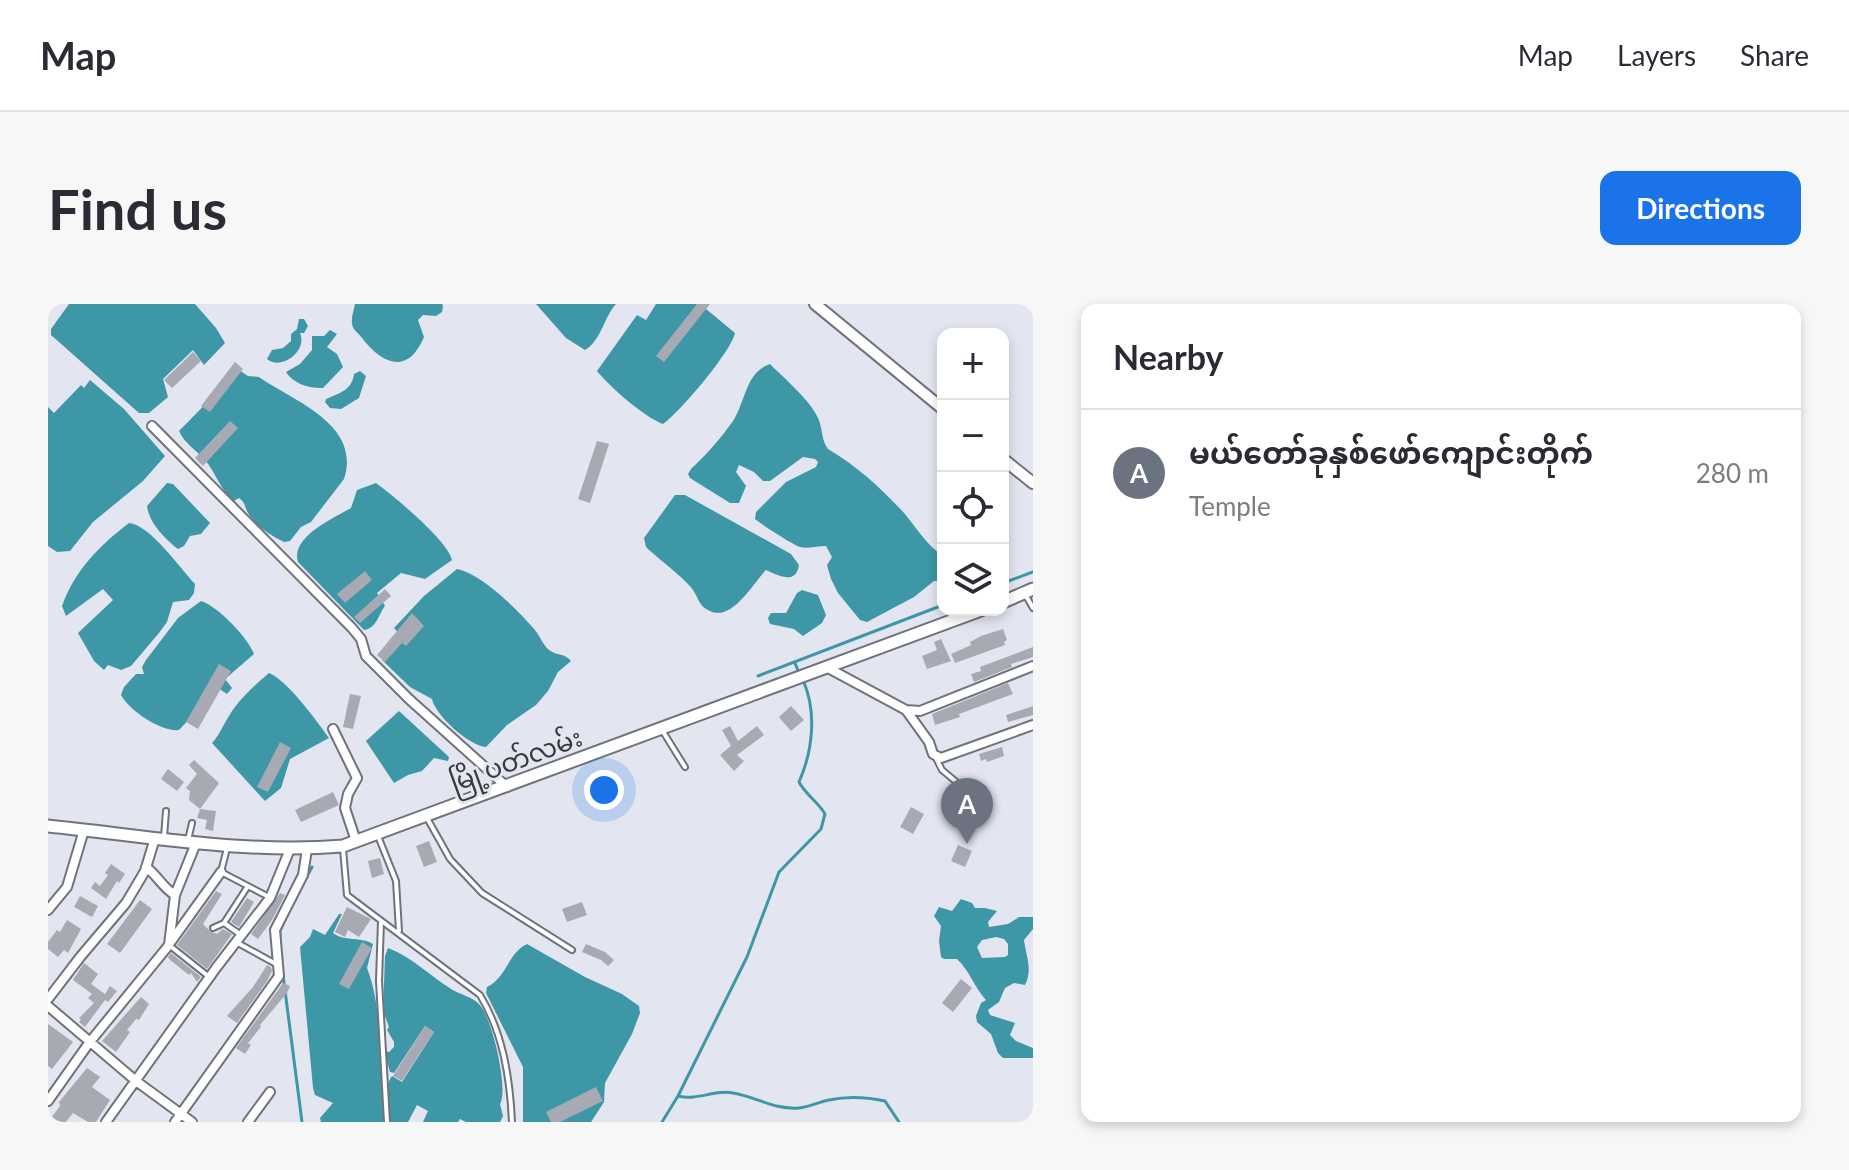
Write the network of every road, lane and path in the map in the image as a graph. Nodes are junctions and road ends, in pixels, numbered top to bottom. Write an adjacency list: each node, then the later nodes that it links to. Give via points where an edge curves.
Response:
1 (815, 304): 2 (street)
2 (937, 404)
3 (152, 426): 18 (street, via 352,628 366,656)
4 (1009, 464): 5 (street)
5 (1033, 483)
6 (1029, 591): 7 (main road); 8 (lane)
7 (1009, 599)
8 (1033, 608)
9 (965, 616): 11 (main road, မြို့ပတ်လမ်း)
10 (1033, 666): 12 (street, via 920,711)
11 (828, 668): 12 (street); 15 (main road, မြို့ပတ်လမ်း)
12 (906, 710): 16 (street)
13 (1033, 725): 16 (street, via 941,758)
14 (333, 729): 27 (street, via 357,778 345,808)
15 (662, 730): 17 (lane); 18 (main road, မြို့ပတ်လမ်း)
16 (933, 754): 21 (lane, via 942,770 972,795)
17 (685, 767)
18 (507, 787): 20 (main road, မြို့ပတ်လမ်း)
19 (166, 811): 26 (lane)
20 (426, 816): 25 (main road, မြို့ပတ်လမ်း); 45 (lane, via 450,859 482,893)
21 (965, 819)
22 (192, 823): 28 (lane)
23 (48, 826): 24 (main road, မြို့ပတ်လမ်း)
24 (84, 830): 26 (main road, မြို့ပတ်လမ်း); 38 (street, via 67,887)
25 (378, 833): 27 (main road, မြို့ပတ်လမ်း); 42 (lane, via 396,881)
26 (159, 838): 28 (main road, မြို့ပတ်လမ်း); 33 (street)
27 (356, 841): 30 (main road, မြို့ပတ်လမ်း)
28 (192, 842): 29 (main road, မြို့ပတ်လမ်း); 36 (street)
29 (228, 845): 31 (main road, မြို့ပတ်လမ်း); 34 (lane)
30 (343, 846): 32 (main road, မြို့ပတ်လမ်း); 39 (lane, via 347,895)
31 (290, 849): 32 (main road, မြို့ပတ်လမ်း); 37 (street)
32 (307, 849): 46 (street, via 303,875 275,930)
33 (146, 867): 36 (street); 48 (street, via 126,903)
34 (221, 872): 35 (lane); 44 (street)
35 (248, 886): 37 (lane); 40 (lane)
36 (175, 895): 44 (street)
37 (270, 898): 43 (street)
38 (48, 910)
39 (381, 921): 42 (lane); 59 (lane)
40 (224, 923): 41 (lane); 43 (lane)
41 (213, 928)
42 (399, 933): 60 (lane, via 485,1003 501,1042)
43 (239, 938): 46 (lane, via 257,956); 47 (street)
44 (169, 945): 47 (lane); 50 (street)
45 (572, 950)
46 (278, 965): 54 (street, via 279,976)
47 (210, 977): 51 (street)
48 (48, 999)
49 (48, 1006): 50 (street)
50 (89, 1043): 51 (street); 53 (street)
51 (136, 1081): 54 (street); 55 (street)
52 (270, 1092): 58 (street)
53 (48, 1101)
54 (181, 1113): 56 (street); 57 (street)
55 (106, 1122)
56 (175, 1122)
57 (192, 1122)
58 (248, 1122)
59 (387, 1122)
60 (512, 1122)

